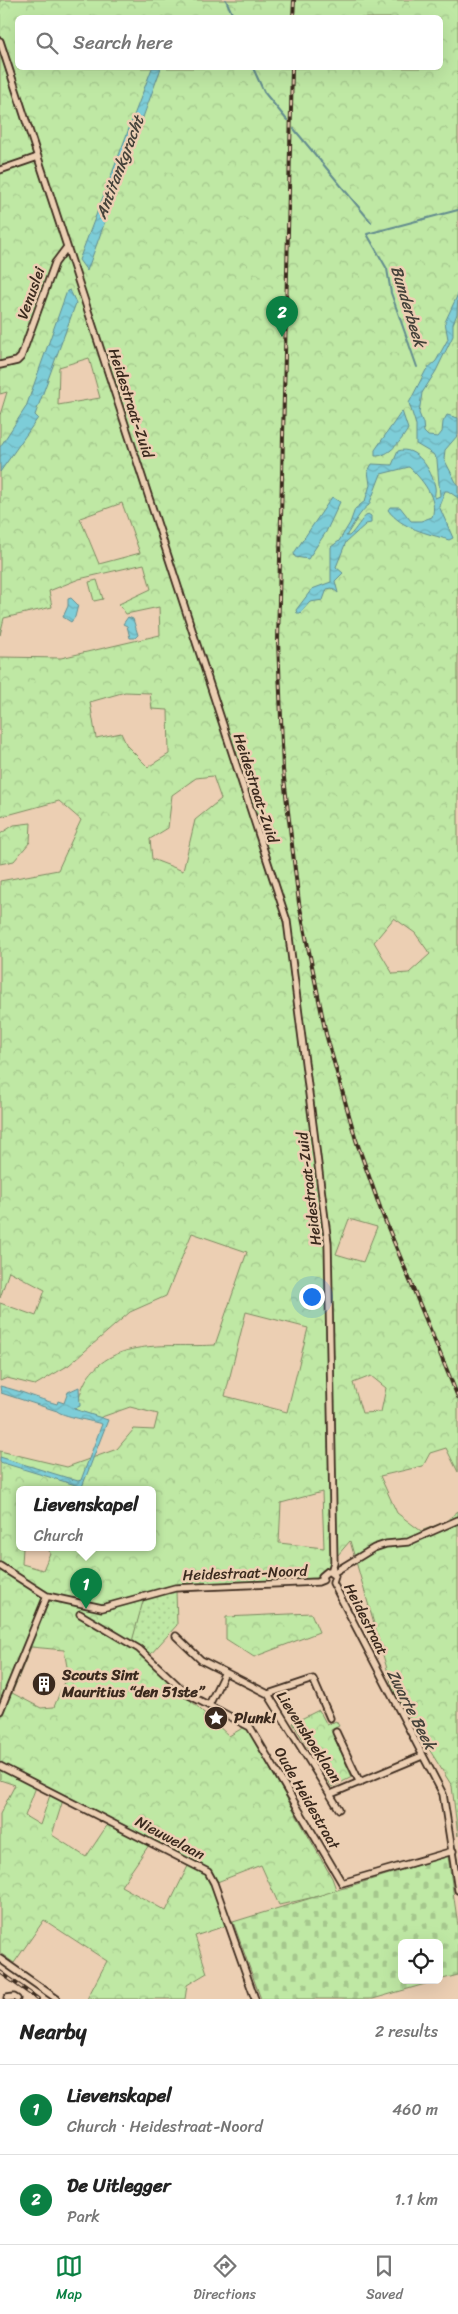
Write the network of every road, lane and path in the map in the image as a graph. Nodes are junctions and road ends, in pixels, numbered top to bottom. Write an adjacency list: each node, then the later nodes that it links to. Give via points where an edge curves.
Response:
1 (0, 41): 2 (street, Heidestraat-Zuid)
2 (38, 157): 3 (street); 4 (street, Heidestraat-Zuid)
3 (0, 170)
4 (67, 247): 5 (street, Venuslei, via 55,263 21,356 17,361); 8 (street, Heidestraat-Zuid, via 287,921 328,1243)
5 (0, 365)
6 (458, 1520): 8 (street, via 408,1542 374,1548)
7 (0, 1566): 11 (street, Heidestraat-Noord)
8 (332, 1572): 9 (street, Heidestraat, via 324,1573); 10 (street, Heidestraat, via 335,1576)
9 (323, 1580): 10 (street, Heidestraat, via 327,1584); 11 (street, Heidestraat-Noord, via 175,1588 102,1608)
10 (333, 1583): 20 (street, Heidestraat)
11 (47, 1596): 17 (street)
12 (80, 1614): 16 (street, Oude Heidestraat, via 139,1649 187,1694)
13 (176, 1636): 14 (street, Lievenshoeklaan, via 201,1660)
14 (225, 1672): 15 (street, Lievenshoeklaan); 16 (street)
15 (268, 1694): 18 (street, via 313,1679); 23 (street, Lievenshoeklaan)
16 (209, 1705): 25 (street, Oude Heidestraat, via 250,1727 342,1883)
17 (0, 1711)
18 (330, 1718)
19 (336, 1732): 22 (street)
20 (422, 1756): 22 (street); 25 (street, Heidestraat, via 443,1794)
21 (0, 1766): 31 (street, Nieuwelaan, via 208,1872)
22 (360, 1783): 23 (street)
23 (331, 1794): 24 (street, Lievenshoeklaan)
24 (339, 1809)
25 (453, 1851): 26 (street, Heidestraat)
26 (458, 1890)
27 (0, 1960): 30 (street)
28 (7, 1998): 29 (street)
29 (17, 1999)
30 (57, 1999)
31 (255, 1999)

